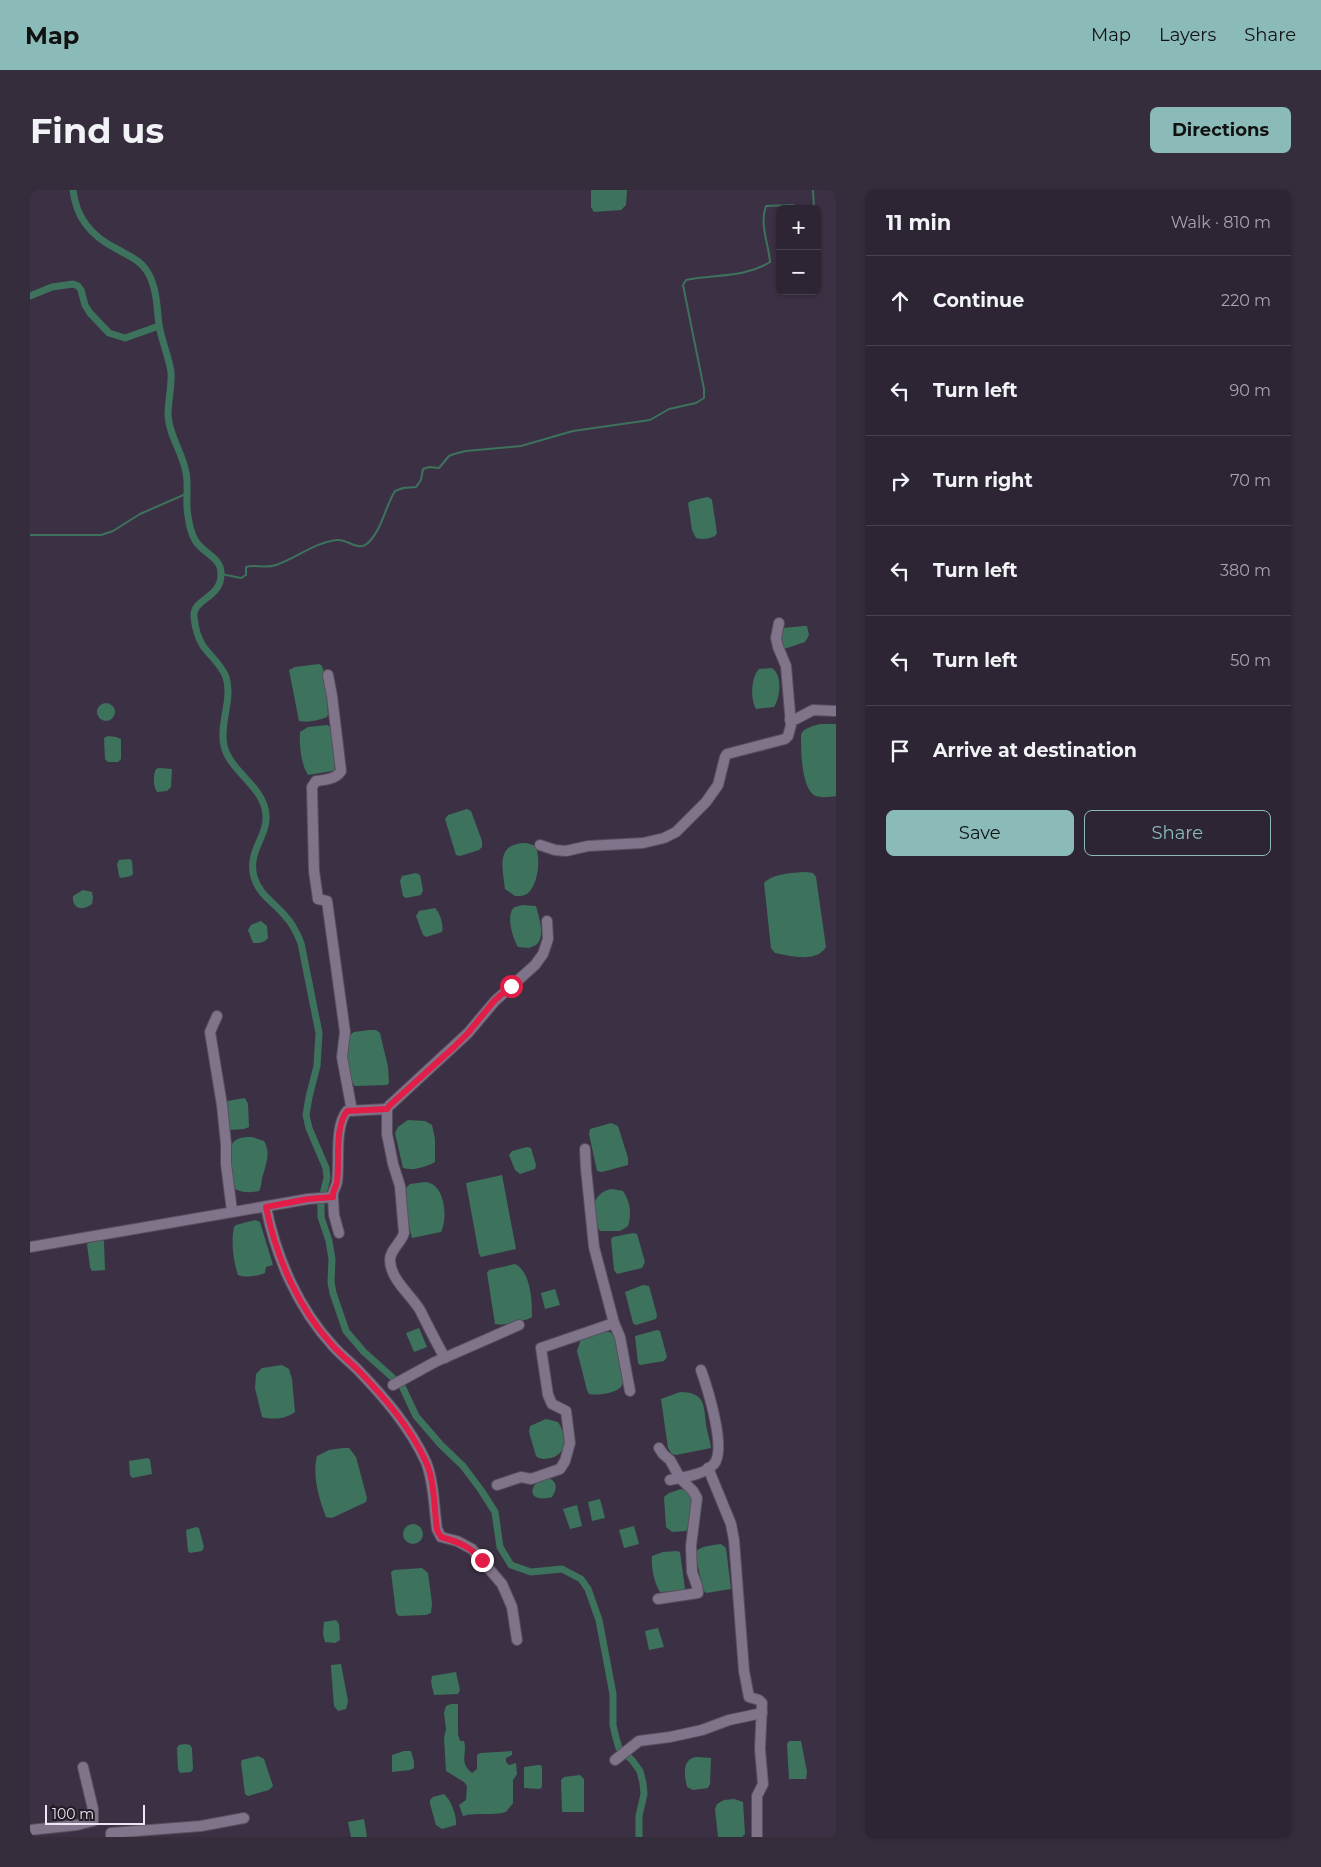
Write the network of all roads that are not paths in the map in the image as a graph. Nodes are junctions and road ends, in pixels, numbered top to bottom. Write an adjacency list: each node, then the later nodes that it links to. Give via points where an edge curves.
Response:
1 (779, 623): 4 (street, via 776,643 786,666)
2 (328, 676): 9 (street, via 341,771 338,775 316,781 312,787 314,871 318,899 327,901 345,1032 342,1057)
3 (836, 711): 4 (street, via 814,710)
4 (790, 720): 5 (street, via 791,731 785,739 727,754 718,785 706,802 676,832 664,838 566,851)
5 (540, 845)
6 (547, 921): 8 (street, via 548,939 536,966 494,1001 468,1033)
7 (217, 1016): 13 (street, via 210,1032 222,1105)
8 (387, 1109): 9 (street); 18 (street, via 387,1134 400,1186 404,1234 391,1253 390,1262)
9 (352, 1111): 11 (street, via 347,1111 342,1117 336,1185)
10 (585, 1149): 16 (street, via 594,1247)
11 (329, 1197): 12 (street); 14 (street)
12 (266, 1207): 13 (street); 27 (street, via 280,1256 301,1302 333,1346 390,1405 412,1436 427,1464 437,1530 441,1537 472,1549 502,1584 512,1607)
13 (232, 1211): 15 (street)
14 (339, 1233)
15 (30, 1247)
16 (614, 1323): 21 (street, via 620,1337); 25 (street, via 541,1348 548,1395 552,1404 566,1411 570,1443 565,1461 560,1469 531,1479 521,1477)
17 (519, 1325): 18 (street)
18 (445, 1358): 20 (street)
19 (701, 1370): 23 (street, via 713,1406 718,1450 714,1464)
20 (393, 1385)
21 (630, 1391)
22 (659, 1448): 24 (street, via 670,1460)
23 (708, 1468): 24 (street); 28 (street, via 731,1524 748,1697 762,1703)
24 (675, 1479): 26 (street, via 694,1491 698,1498 691,1546 692,1572 698,1593)
25 (497, 1484)
26 (658, 1599)
27 (517, 1640)
28 (762, 1713): 29 (street, via 702,1730 639,1741); 36 (street, via 762,1784 756,1796)
29 (615, 1760)
30 (83, 1767): 33 (street, via 93,1821)
31 (244, 1818): 32 (street)
32 (200, 1826): 34 (street, via 110,1833); 35 (street)
33 (30, 1830)
34 (111, 1837)
35 (202, 1837)
36 (757, 1837)

